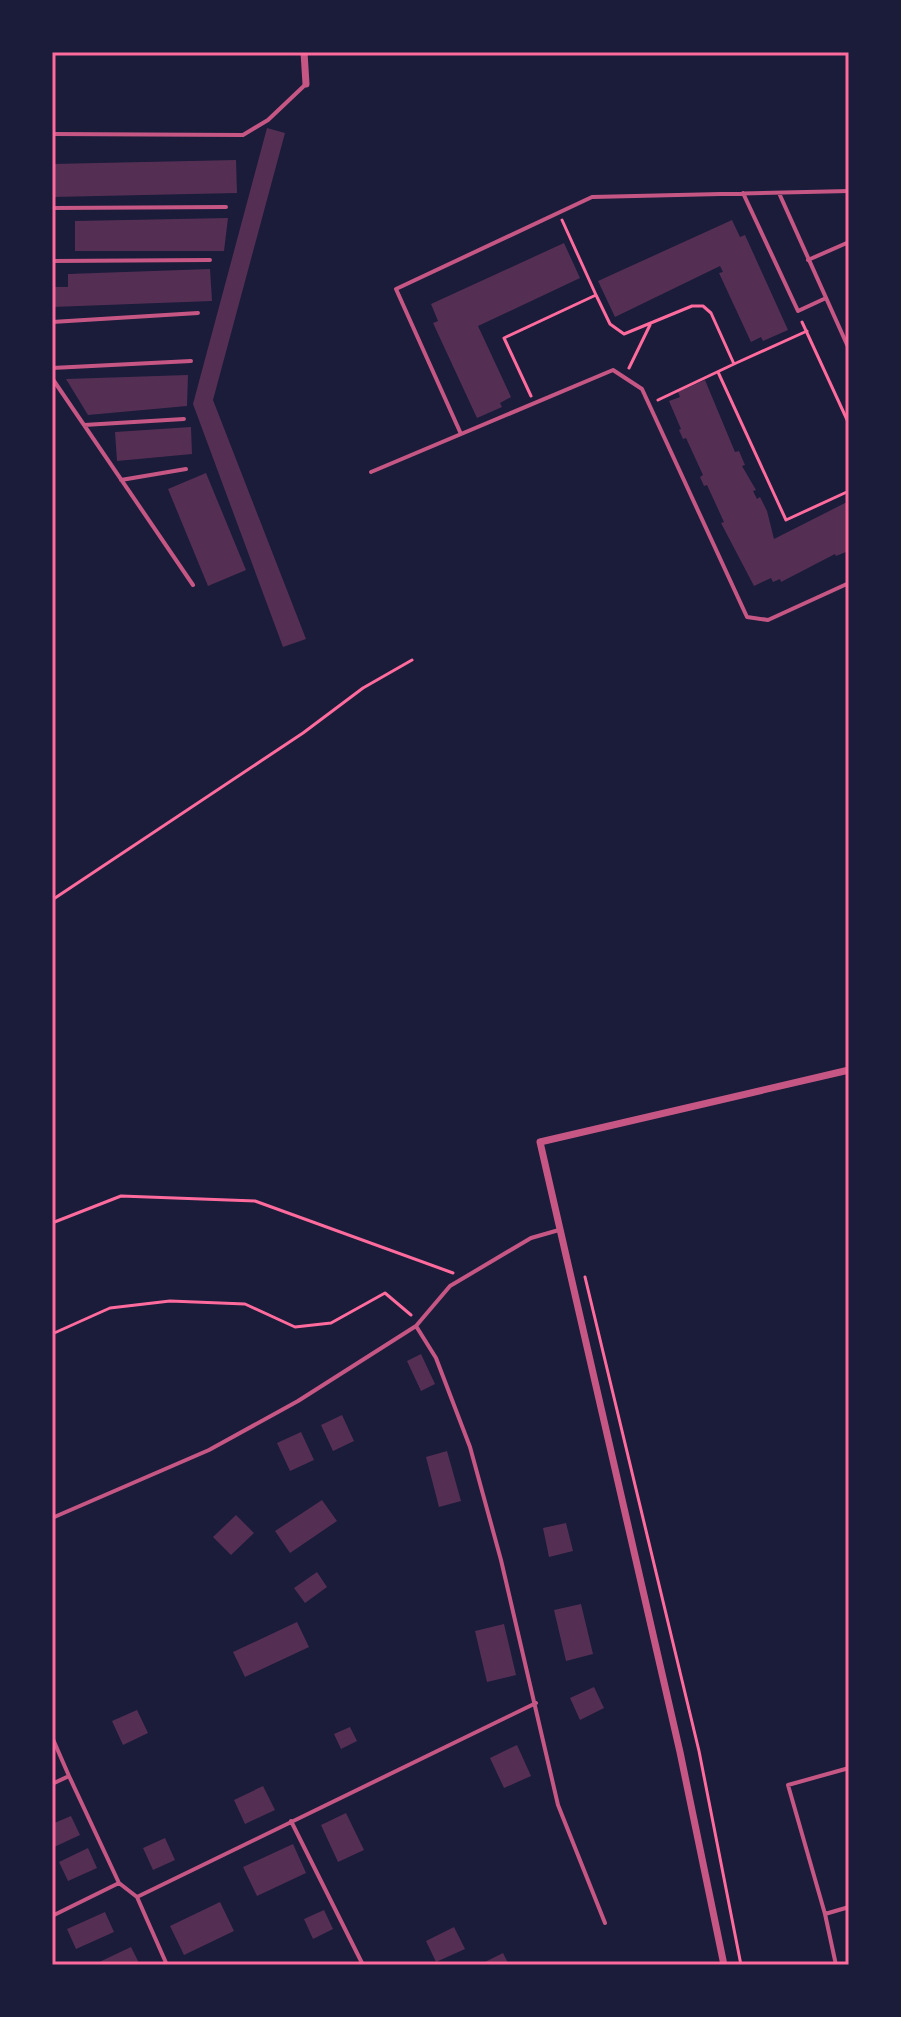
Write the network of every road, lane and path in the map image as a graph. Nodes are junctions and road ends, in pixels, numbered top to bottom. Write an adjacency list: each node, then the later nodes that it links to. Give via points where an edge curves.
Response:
1 (304, 52): 2 (street)
2 (306, 84): 3 (lane, via 268,120 243,135)
3 (53, 134): 4 (lane)
4 (52, 142)
5 (849, 191): 7 (lane)
6 (743, 193): 7 (lane); 10 (lane, via 592,197); 17 (lane)
7 (779, 193): 13 (lane)
8 (226, 207): 9 (lane)
9 (52, 208)
10 (559, 213): 15 (path); 34 (lane, via 396,289)
11 (849, 242): 13 (lane)
12 (210, 260): 14 (lane)
13 (808, 260): 16 (lane)
14 (52, 261)
15 (596, 295): 20 (path, via 619,333); 29 (path, via 504,338)
16 (826, 298): 17 (lane); 22 (lane)
17 (798, 311): 21 (path)
18 (198, 313): 19 (lane)
19 (52, 322)
20 (650, 325): 24 (path, via 703,306); 28 (path)
21 (807, 331): 24 (path); 32 (path)
22 (849, 349)
23 (191, 361): 25 (lane)
24 (734, 364): 26 (path)
25 (52, 368)
26 (718, 372): 30 (path); 38 (path, via 786,520)
27 (52, 378): 33 (lane)
28 (625, 378): 29 (lane, via 613,370); 30 (lane, via 642,389)
29 (534, 403): 34 (lane)
30 (649, 404): 39 (lane, via 747,617 768,620)
31 (184, 419): 33 (lane)
32 (849, 424)
33 (84, 425): 37 (lane)
34 (461, 434): 36 (lane)
35 (186, 469): 37 (lane)
36 (371, 472)
37 (121, 480): 40 (lane)
38 (849, 491)
39 (849, 583)
40 (193, 585)
41 (412, 660): 42 (path)
42 (52, 900)
43 (849, 1070): 45 (street, via 540,1142)
44 (52, 1223): 47 (path, via 121,1196 255,1201)
45 (559, 1230): 47 (lane, via 531,1238); 65 (street)
46 (584, 1272): 66 (path, via 699,1751)
47 (464, 1278): 48 (lane, via 450,1286)
48 (416, 1326): 49 (path, via 385,1293 331,1323 295,1327 245,1304 170,1301 110,1308); 50 (lane, via 209,1450); 51 (lane, via 436,1358 470,1447)
49 (52, 1334)
50 (52, 1518)
51 (536, 1703): 56 (lane); 62 (lane, via 558,1805)
52 (52, 1737): 54 (lane)
53 (849, 1768): 60 (lane, via 788,1785)
54 (69, 1776): 55 (lane); 57 (lane)
55 (52, 1784)
56 (291, 1821): 58 (lane); 64 (lane)
57 (119, 1883): 58 (lane); 61 (lane)
58 (137, 1897): 63 (lane)
59 (849, 1907): 60 (lane)
60 (825, 1914): 67 (lane)
61 (52, 1916)
62 (605, 1923)
63 (167, 1965)
64 (363, 1965)
65 (724, 1965)
66 (741, 1965)
67 (836, 1965)

